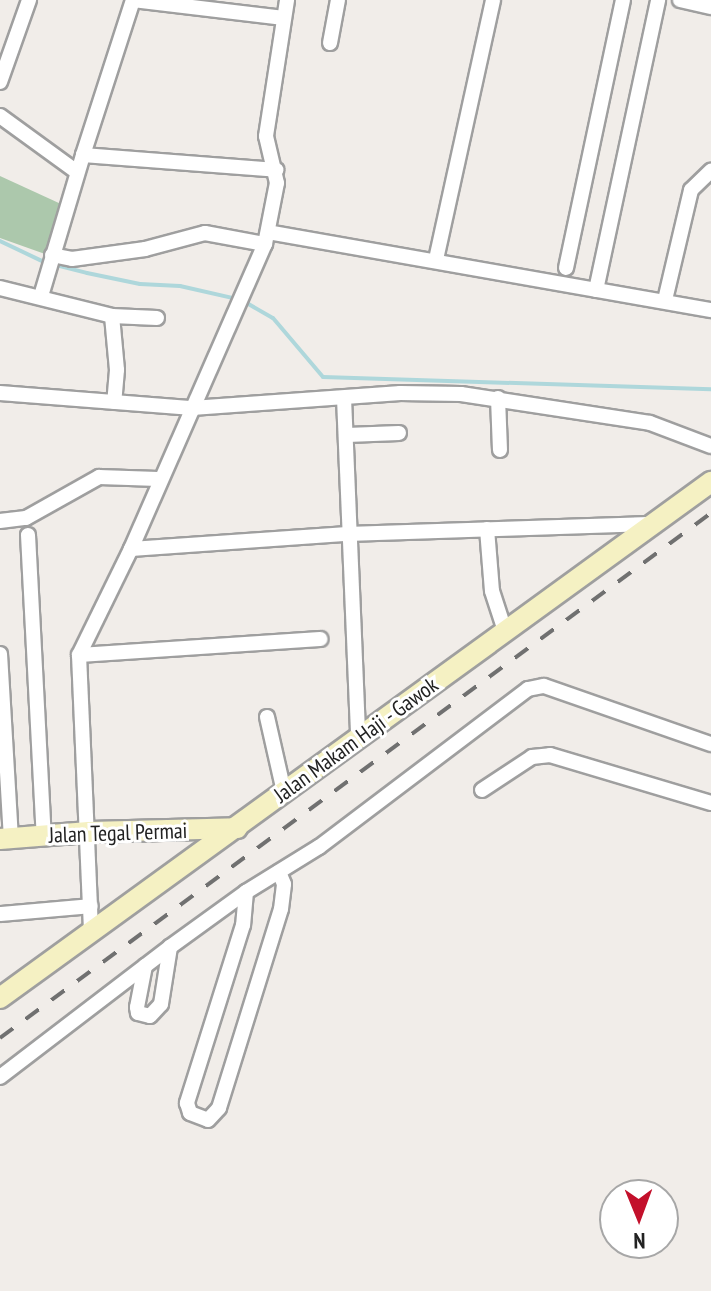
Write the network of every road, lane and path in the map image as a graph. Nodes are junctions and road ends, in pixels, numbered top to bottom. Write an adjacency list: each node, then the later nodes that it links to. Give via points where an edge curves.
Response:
1 (29, 0): 12 (street)
2 (133, 0): 10 (street); 14 (street)
3 (287, 0): 10 (street)
4 (338, 0): 11 (street)
5 (493, 0): 19 (street)
6 (623, 0): 21 (street)
7 (658, 0): 23 (street)
8 (680, 0): 9 (street)
9 (711, 7)
10 (284, 18): 15 (street, via 266,136)
11 (330, 43)
12 (1, 79)
13 (0, 116): 17 (street)
14 (83, 155): 15 (street); 17 (street)
15 (276, 170): 18 (street)
16 (711, 171): 25 (street, via 691,190)
17 (77, 172): 20 (street)
18 (266, 238): 20 (street, via 205,233 145,249); 23 (street); 33 (street)
19 (437, 255)
20 (51, 260): 24 (street)
21 (566, 268)
22 (0, 288): 24 (street)
23 (596, 290): 26 (street)
24 (41, 296): 27 (street)
25 (665, 300)
26 (711, 310)
27 (112, 316): 28 (street); 32 (street)
28 (157, 318)
29 (0, 393): 32 (street)
30 (344, 398): 31 (street, via 431,392); 33 (street); 35 (street)
31 (498, 398): 36 (street, via 650,423); 37 (street)
32 (114, 402): 33 (street)
33 (192, 408): 38 (street)
34 (399, 433): 35 (street)
35 (347, 435): 43 (street)
36 (711, 446)
37 (500, 450)
38 (158, 479): 40 (street, via 99,477 31,516); 45 (street)
39 (711, 482): 41 (street, Jalan Makam Haji - Gawok)
40 (0, 521)
41 (649, 524): 42 (street); 46 (street, Jalan Makam Haji - Gawok)
42 (487, 529): 43 (street); 46 (street, via 492,591)
43 (347, 534): 45 (street); 51 (street)
44 (28, 535): 58 (street)
45 (131, 549): 49 (street)
46 (505, 631): 51 (street, Jalan Makam Haji - Gawok)
47 (320, 639): 49 (street)
48 (0, 654): 59 (street)
49 (79, 655): 57 (street)
50 (267, 717): 54 (street)
51 (358, 739): 54 (street, Jalan Makam Haji - Gawok)
52 (711, 744): 60 (street, via 544,686 528,689)
53 (482, 790): 55 (street, via 532,757 550,755)
54 (284, 792): 56 (street, Jalan Makam Haji - Gawok)
55 (711, 803)
56 (237, 828): 57 (street, Jalan Tegal Permai); 64 (street, Jalan Makam Haji - Gawok)
57 (89, 832): 58 (street, Jalan Tegal Permai); 62 (street)
58 (44, 836): 59 (street, Jalan Tegal Permai)
59 (5, 838)
60 (279, 872): 61 (street); 61 (street, via 281,909 219,1108 208,1120 190,1113 187,1103 243,925)
61 (246, 892): 65 (street)
62 (91, 906): 63 (street); 64 (street)
63 (0, 914)
64 (91, 930): 67 (street, Jalan Makam Haji - Gawok)
65 (170, 947): 66 (street); 66 (street, via 161,1004 150,1016 138,1013 137,1007)
66 (145, 966): 68 (street)
67 (0, 998)
68 (0, 1077)

